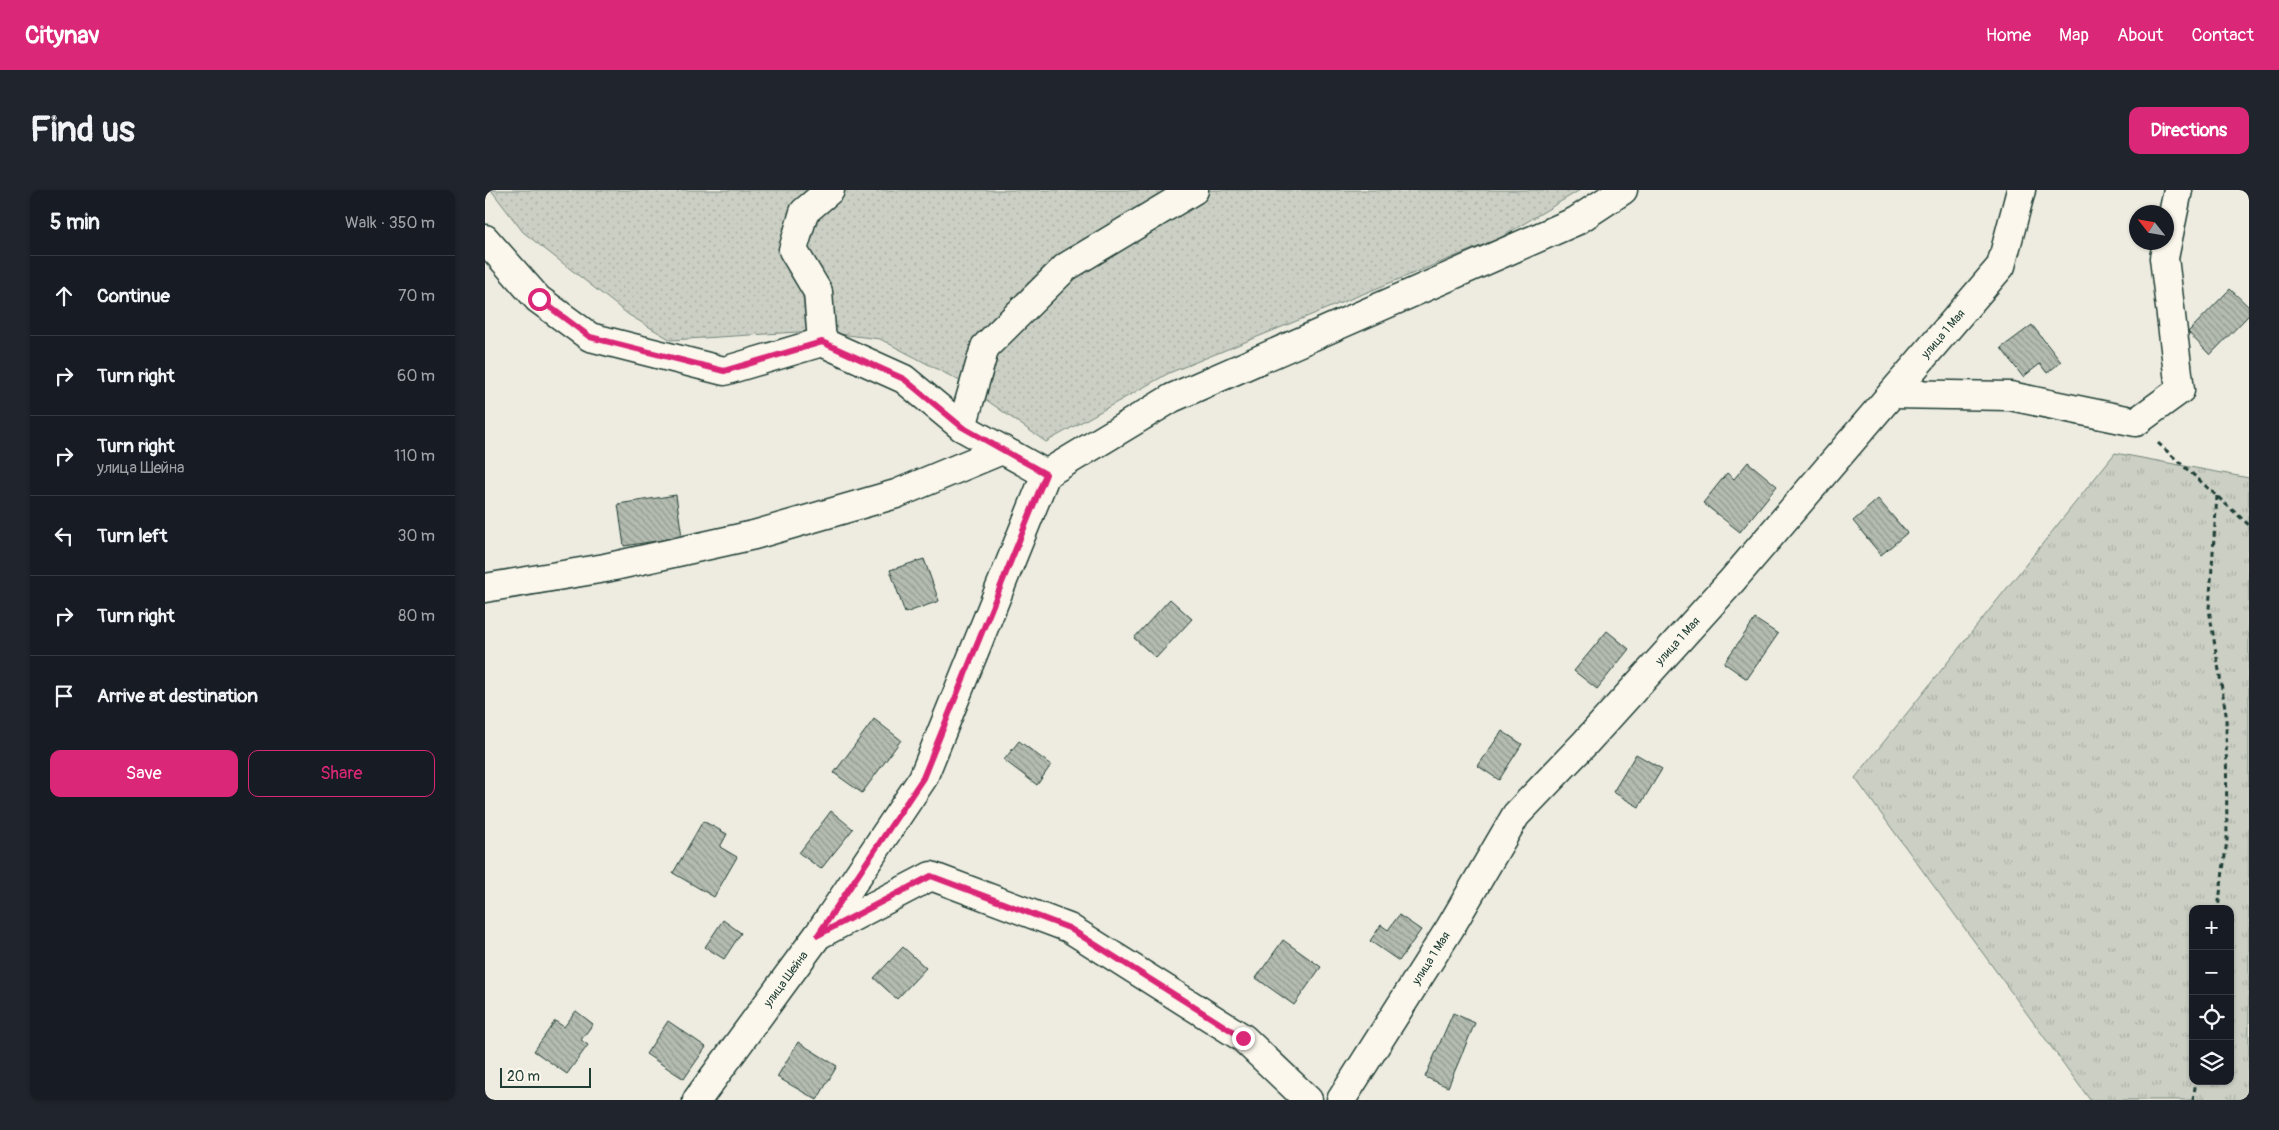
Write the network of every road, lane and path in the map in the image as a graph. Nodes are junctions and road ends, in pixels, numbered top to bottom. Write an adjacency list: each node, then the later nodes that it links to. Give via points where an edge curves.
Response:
1 (830, 190): 7 (street, via 804,212 793,250 818,292)
2 (1193, 190): 10 (street, via 1066,267 985,347)
3 (1623, 190): 12 (street, via 1576,221 1172,398)
4 (2021, 190): 8 (street, улица 1 Мая, via 2001,266)
5 (2178, 190): 9 (street, via 2164,258 2180,390)
6 (485, 239): 7 (street, via 539,299 590,337 724,371)
7 (822, 342): 10 (street, via 904,379)
8 (1891, 394): 9 (street, via 2009,396); 21 (street, улица 1 Мая, via 1729,583 1516,815 1450,928)
9 (2136, 422): 13 (path)
10 (962, 427): 11 (street)
11 (1002, 450): 12 (street); 15 (street, via 897,494 754,535 605,568)
12 (1046, 474): 17 (street, улица Шейна, via 923,778)
13 (2217, 496): 14 (path); 16 (path, via 2209,609 2226,714 2227,840)
14 (2249, 525)
15 (485, 588)
16 (2219, 905)
17 (818, 935): 19 (street, улица Шейна); 20 (street, via 931,876 1069,928 1243,1038)
18 (2195, 1085): 22 (path)
19 (697, 1100)
20 (1308, 1100)
21 (1341, 1100)
22 (2193, 1100)

